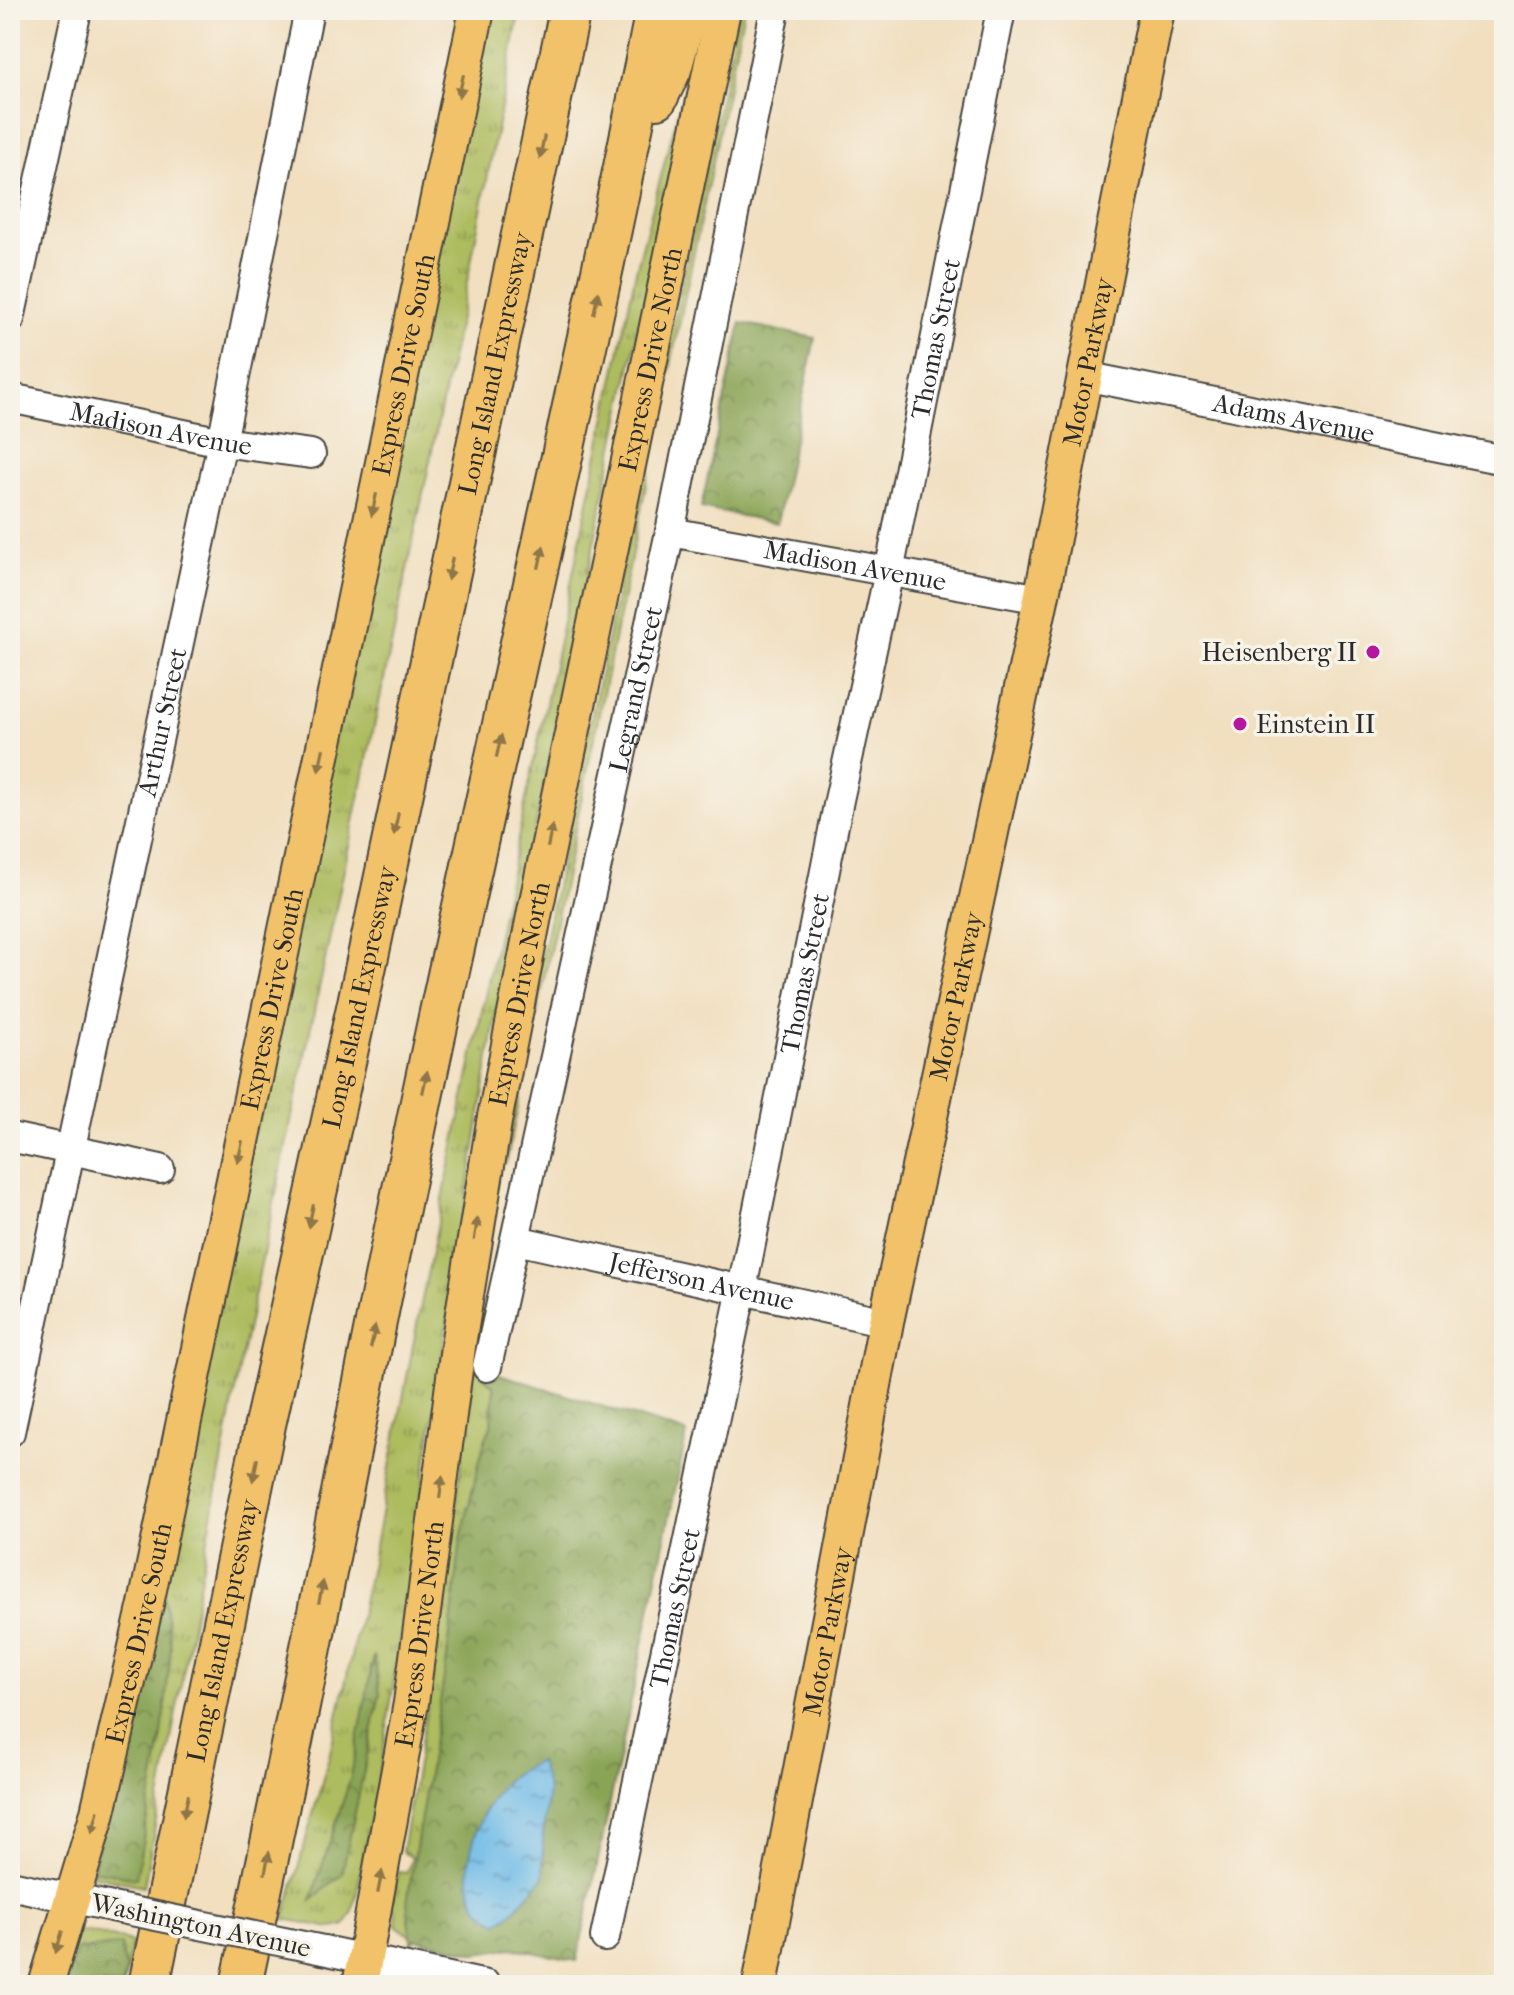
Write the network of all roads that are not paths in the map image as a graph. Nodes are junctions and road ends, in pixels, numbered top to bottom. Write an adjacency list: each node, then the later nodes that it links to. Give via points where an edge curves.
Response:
1 (77, 10): 14 (street)
2 (309, 10): 17 (street, Arthur Street)
3 (477, 10): 32 (main road, Express Drive South, one-way to 32, via 146,1604)
4 (562, 10): 12 (highway)
5 (570, 10): 12 (highway, Long Island Expressway)
6 (656, 10): 13 (highway)
7 (687, 10): 13 (highway, via 671,69)
8 (723, 10): 34 (main road, Express Drive North, one-way to 8, via 414,1688 461,1324 494,1122)
9 (775, 10): 20 (street, Legrand Street)
10 (1001, 10): 21 (street, Thomas Street)
11 (1157, 10): 15 (main road, Motor Parkway)
12 (559, 71): 36 (highway, Long Island Expressway, one-way to 36, via 268,1410)
13 (626, 163): 37 (highway, one-way to 13, via 435,1032)
14 (10, 319)
15 (1084, 376): 19 (street, Adams Avenue); 22 (main road, Motor Parkway)
16 (10, 398): 17 (street, Madison Avenue)
17 (222, 442): 18 (street, Madison Avenue); 24 (street, Arthur Street)
18 (311, 454)
19 (1504, 460)
20 (670, 532): 21 (street, Madison Avenue); 26 (street, Legrand Street)
21 (889, 572): 22 (street, Madison Avenue); 27 (street, Thomas Street)
22 (1041, 599): 28 (main road, Motor Parkway)
23 (10, 1137): 24 (street)
24 (68, 1150): 25 (street); 30 (street, Arthur Street)
25 (160, 1169)
26 (516, 1240): 27 (street, Jefferson Avenue); 29 (street, Legrand Street)
27 (742, 1289): 28 (street, Jefferson Avenue); 33 (street, Thomas Street)
28 (886, 1322): 39 (main road, Motor Parkway)
29 (487, 1367)
30 (10, 1432)
31 (10, 1885): 32 (street, Washington Avenue)
32 (73, 1898): 34 (street, Washington Avenue, bridge, via 323,1950); 35 (main road, Express Drive South, one-way to 35)
33 (605, 1937)
34 (363, 1972): 38 (street, Washington Avenue)
35 (46, 1985)
36 (149, 1985)
37 (241, 1985)
38 (486, 1985)
39 (760, 1985)

